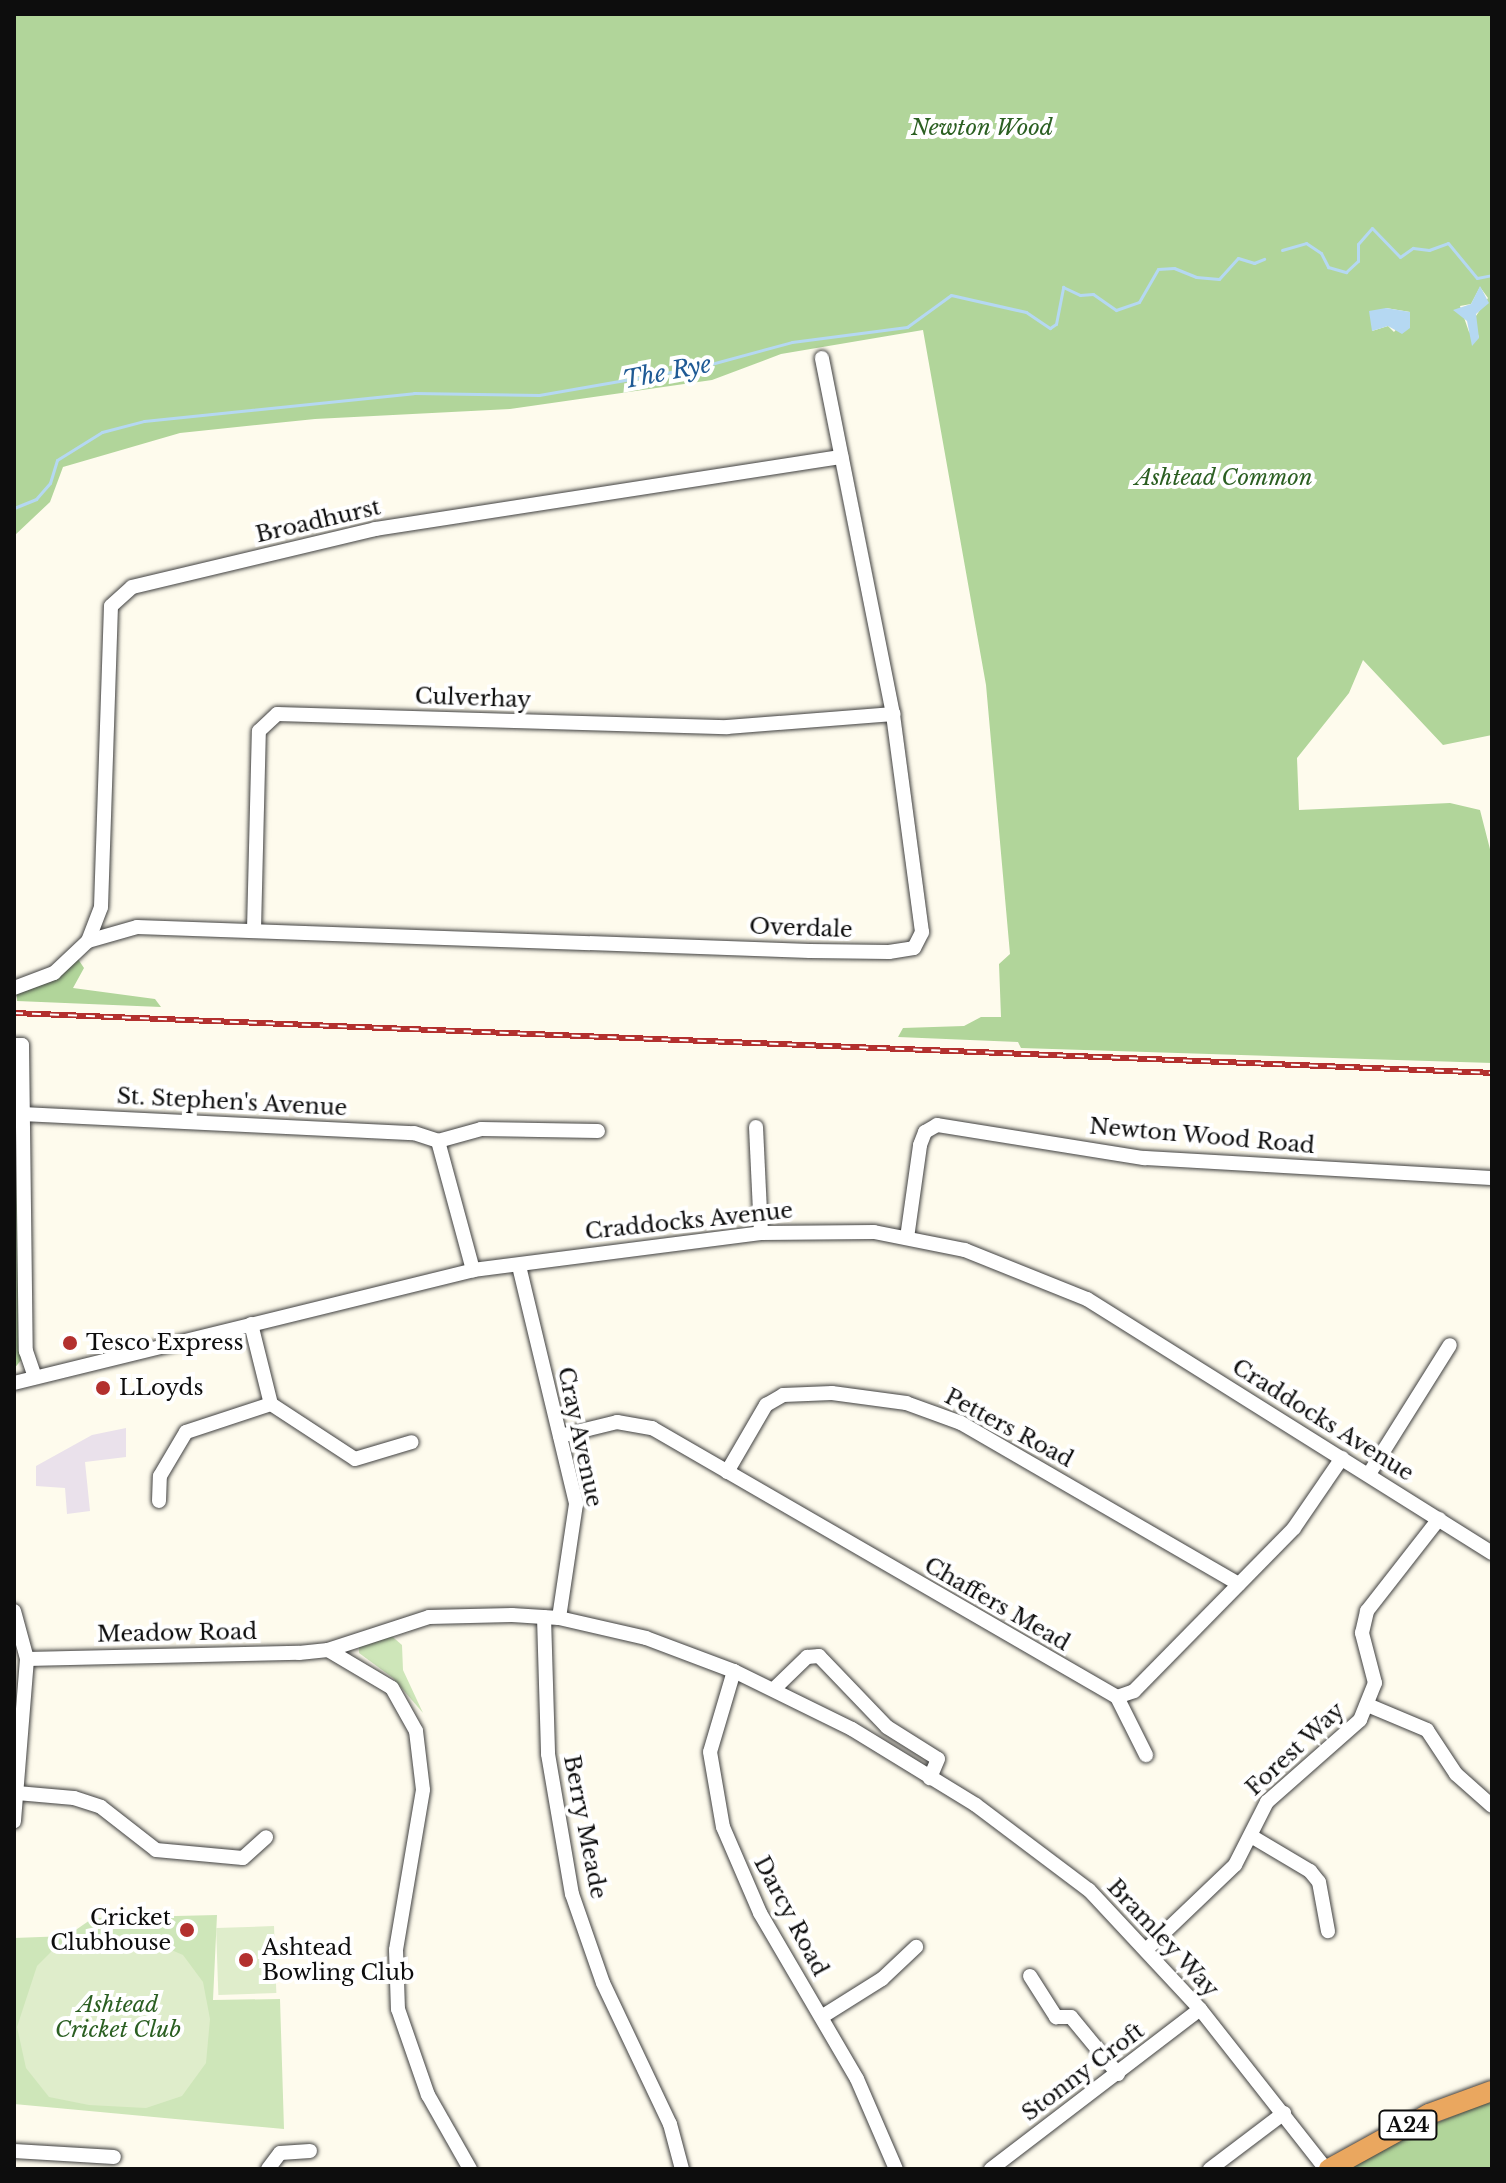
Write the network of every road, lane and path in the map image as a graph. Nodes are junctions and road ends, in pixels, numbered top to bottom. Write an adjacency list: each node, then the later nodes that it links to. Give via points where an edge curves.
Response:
1 (822, 358): 2 (street, Overdale)
2 (841, 457): 3 (street, Overdale); 4 (street, Broadhurst, via 375,529 132,587 111,606)
3 (893, 714): 6 (street, Culverhay, via 727,727 277,714 259,731); 6 (street, Overdale, via 922,932 914,948)
4 (101, 907): 5 (street); 7 (street, Broadhurst)
5 (124, 928): 6 (street, Overdale); 7 (street, Overdale)
6 (254, 930)
7 (88, 941): 8 (street, Broadhurst, via 54,973)
8 (14, 988)
9 (14, 1045): 10 (street, via 22,1045)
10 (22, 1114): 13 (street, St. Stephen's Avenue, via 414,1133); 21 (street, via 26,1351)
11 (756, 1127): 15 (street)
12 (598, 1131): 13 (street, St. Stephen's Avenue, via 481,1129)
13 (438, 1141): 18 (street)
14 (1492, 1178): 16 (street, Newton Wood Road, via 1144,1158 937,1125 925,1132 920,1145)
15 (761, 1233): 16 (street, Craddocks Avenue, via 854,1231); 17 (street, Craddocks Avenue)
16 (907, 1238): 26 (street, Craddocks Avenue, via 1006,1264 1087,1299)
17 (519, 1266): 18 (street, Craddocks Avenue); 24 (street, Cray Avenue)
18 (473, 1270): 19 (street, Craddocks Avenue)
19 (251, 1324): 21 (street, Craddocks Avenue); 23 (street)
20 (1450, 1345): 28 (street)
21 (34, 1374): 22 (street, Craddocks Avenue)
22 (14, 1383)
23 (271, 1404): 25 (street, via 355,1459); 29 (street, via 186,1432 160,1476)
24 (560, 1436): 27 (street, Chaffers Mead, via 634,1421); 34 (street, Cray Avenue, via 577,1515)
25 (412, 1442)
26 (1342, 1458): 28 (street, Craddocks Avenue); 32 (street, via 1294,1528)
27 (727, 1472): 32 (street, Petters Road, via 766,1405 783,1395 832,1393 906,1403 961,1423); 39 (street, Chaffers Mead)
28 (1369, 1474): 30 (street, Craddocks Avenue)
29 (159, 1501)
30 (1439, 1519): 31 (street, Craddocks Avenue); 40 (street, Forest Way, via 1367,1611 1362,1633 1375,1683)
31 (1492, 1553)
32 (1239, 1584): 39 (street, via 1134,1691)
33 (14, 1611): 36 (street)
34 (552, 1618): 35 (street, Bramley Way, via 429,1617); 37 (street, Bramley Way, via 646,1638); 62 (street, Berry Meade, via 548,1754 572,1894 603,1983 670,2124)
35 (328, 1650): 36 (street, Meadow Road); 61 (street, via 392,1688 416,1731 423,1790 396,1950 398,2009 428,2095)
36 (27, 1659): 43 (street)
37 (734, 1671): 38 (street, Bramley Way); 53 (street, Darcy Road, via 711,1734 719,1812 760,1913)
38 (775, 1688): 42 (street, Bramley Way); 42 (street, via 807,1657 819,1656 887,1727 938,1759)
39 (1117, 1697): 41 (street)
40 (1370, 1706): 44 (street, via 1408,1717 1427,1730 1456,1774); 46 (street, Forest Way, via 1267,1802)
41 (1146, 1755)
42 (930, 1778): 50 (street, Bramley Way, via 976,1805 1089,1890)
43 (16, 1801): 45 (street); 47 (street, via 74,1798 101,1807 156,1850 243,1858)
44 (1492, 1806)
45 (14, 1821)
46 (1251, 1836): 48 (street, via 1310,1871 1319,1882); 50 (street, Forest Way, via 1235,1865)
47 (266, 1837)
48 (1328, 1931)
49 (916, 1947): 53 (street, via 882,1979)
50 (1147, 1949): 52 (street, Bramley Way)
51 (1030, 1976): 54 (street, via 1056,2017 1071,2017)
52 (1200, 2009): 54 (street, Stonny Croft); 56 (street, Bramley Way)
53 (823, 2016): 63 (street, Darcy Road)
54 (1118, 2074): 64 (street, Stonny Croft)
55 (1492, 2091): 66 (highway, A24, via 1429,2114)
56 (1284, 2113): 65 (street); 66 (street, Bramley Way)
57 (14, 2151): 59 (street)
58 (310, 2151): 60 (street, via 280,2153)
59 (114, 2157)
60 (268, 2169)
61 (470, 2169)
62 (682, 2169)
63 (896, 2169)
64 (991, 2169)
65 (1210, 2169)
66 (1328, 2169)

